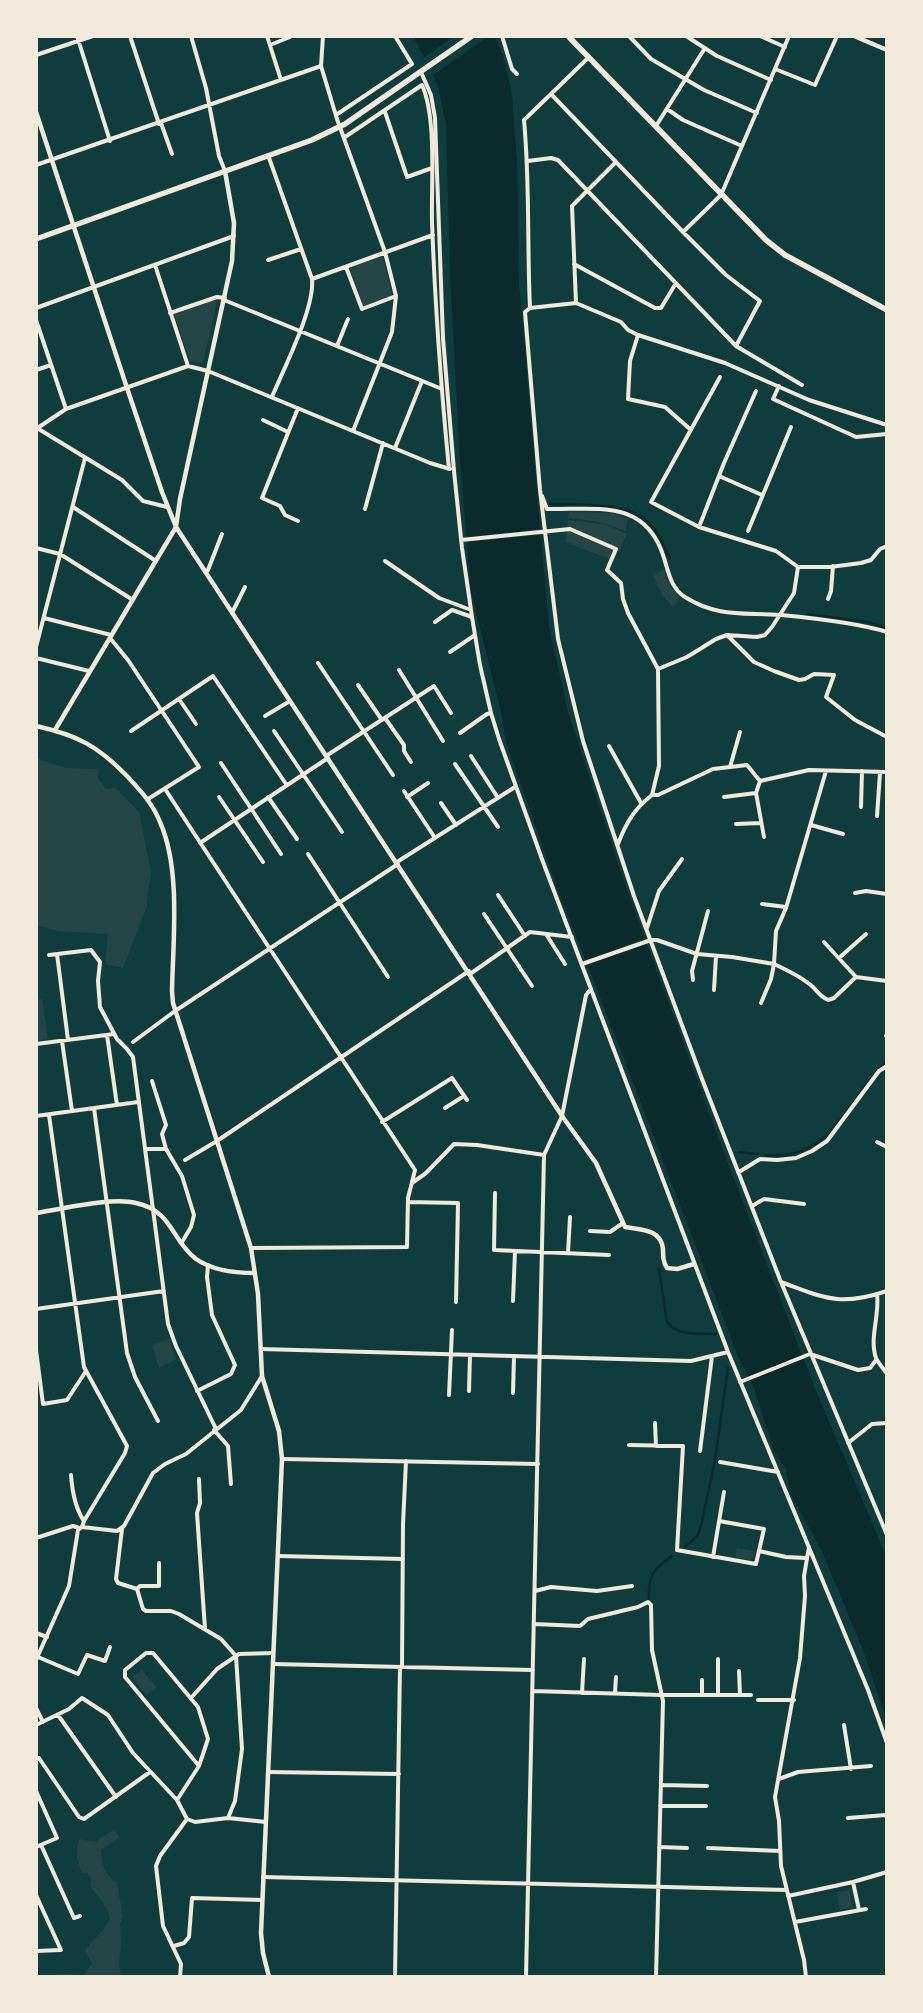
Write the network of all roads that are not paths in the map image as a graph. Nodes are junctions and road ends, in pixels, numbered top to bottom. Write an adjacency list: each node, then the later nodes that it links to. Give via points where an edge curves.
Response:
1 (93, 36): 18 (street)
2 (130, 36): 40 (street)
3 (198, 36): 16 (street)
4 (268, 36): 20 (street)
5 (323, 36): 26 (street)
6 (395, 36): 39 (street, via 412,64)
7 (472, 36): 28 (main road)
8 (502, 36): 29 (street, via 512,69)
9 (568, 36): 19 (main road)
10 (629, 36): 30 (street, via 651,59)
11 (686, 36): 22 (street)
12 (760, 36): 21 (street)
13 (789, 36): 21 (street)
14 (837, 36): 27 (street, via 815,85)
15 (854, 36): 23 (street)
16 (191, 37): 34 (street)
17 (290, 37): 20 (street)
18 (77, 39): 24 (street); 44 (street)
19 (575, 39): 25 (main road)
20 (270, 45): 31 (street)
21 (785, 47): 27 (street)
22 (705, 48): 30 (street); 32 (street)
23 (887, 50)
24 (36, 55)
25 (589, 57): 33 (street); 41 (main road)
26 (321, 66): 31 (street); 39 (street)
27 (775, 69): 32 (street)
28 (421, 72): 42 (main road); 110 (street, via 435,118 444,338)
29 (517, 74)
30 (686, 79): 35 (street); 38 (street)
31 (282, 80): 34 (street)
32 (771, 80): 38 (street)
33 (551, 94): 49 (street, via 524,120); 50 (street)
34 (210, 106): 40 (street); 53 (street)
35 (667, 109): 41 (street); 45 (street)
36 (36, 112): 48 (street)
37 (385, 112): 43 (street); 52 (street, via 407,177); 52 (street, via 422,85 430,117)
38 (757, 113): 45 (street)
39 (336, 115): 42 (street)
40 (160, 123): 44 (street); 46 (street)
41 (656, 126): 55 (main road)
42 (340, 127): 43 (street); 47 (main road)
43 (345, 138): 62 (street)
44 (110, 141): 48 (street)
45 (742, 146): 55 (street)
46 (172, 154)
47 (268, 155): 53 (main road); 61 (street)
48 (52, 160): 51 (street); 56 (street)
49 (528, 161): 54 (street, via 558,160); 74 (street)
50 (616, 162): 54 (street); 57 (street)
51 (36, 165)
52 (432, 168): 58 (street)
53 (225, 171): 56 (main road); 59 (street)
54 (588, 191): 64 (street, via 572,206); 68 (street)
55 (721, 195): 57 (street); 75 (main road, via 785,255)
56 (74, 226): 60 (main road); 69 (street)
57 (683, 232): 82 (street, via 726,275 760,302)
58 (433, 234): 62 (street); 93 (street)
59 (234, 236): 65 (street); 71 (street)
60 (36, 239)
61 (301, 249): 63 (street); 67 (street)
62 (385, 252): 66 (street); 70 (street)
63 (268, 260)
64 (574, 264): 68 (street, via 655,308 661,308); 72 (street)
65 (155, 265): 69 (street); 76 (street)
66 (346, 267): 67 (street); 70 (street, via 362,309)
67 (312, 279): 79 (street, via 312,295)
68 (676, 283): 82 (street)
69 (94, 287): 73 (street); 92 (street)
70 (396, 296): 83 (street, via 392,332)
71 (224, 299): 76 (street, via 217,298); 79 (street); 87 (street)
72 (576, 303): 74 (street); 80 (street, via 621,322)
73 (36, 308)
74 (530, 308): 112 (street, via 525,312)
75 (887, 310)
76 (170, 312): 85 (street)
77 (36, 320): 84 (street)
78 (348, 320): 81 (street)
79 (299, 331): 81 (street); 95 (street)
80 (638, 335): 91 (street, via 726,363); 102 (street, via 630,362 628,399 664,407)
81 (337, 346): 83 (street)
82 (736, 346): 90 (street)
83 (380, 364): 89 (street); 103 (street)
84 (52, 365): 86 (street); 96 (street)
85 (188, 366): 87 (street); 92 (street)
86 (36, 370)
87 (208, 371): 95 (street); 118 (street)
88 (720, 377): 102 (street)
89 (422, 381): 93 (street); 107 (street)
90 (802, 385)
91 (779, 386): 99 (street, via 808,400); 105 (street, via 773,398 856,437)
92 (127, 388): 96 (street); 115 (street)
93 (442, 389): 109 (street)
94 (756, 391): 111 (street)
95 (272, 397): 97 (street)
96 (66, 408): 101 (street)
97 (298, 408): 103 (street); 104 (street)
98 (263, 420): 104 (street)
99 (887, 425)
100 (791, 427): 113 (street)
101 (36, 428): 108 (street)
102 (691, 430): 119 (street, via 651,502)
103 (353, 431): 106 (street)
104 (288, 432): 117 (street, via 262,498 280,506 285,515)
105 (887, 434)
106 (383, 443): 107 (street); 116 (street)
107 (395, 448): 109 (street)
108 (85, 458): 114 (street); 115 (street, via 122,480 143,501)
109 (449, 469): 110 (street)
110 (454, 471): 123 (street)
111 (719, 476): 113 (street); 119 (street)
112 (540, 490): 120 (street); 137 (street, via 547,509 616,510 632,515 654,535 674,586 699,604 725,613)
113 (762, 495): 121 (street)
114 (73, 507): 126 (street); 127 (street)
115 (168, 507): 118 (street)
116 (365, 509)
117 (298, 521)
118 (176, 527): 127 (street); 131 (street)
119 (699, 527): 130 (street, via 776,551)
120 (544, 531): 123 (street); 149 (street, via 570,529 616,549 607,570 621,583 628,613); 216 (street, via 558,640 583,741)
121 (748, 531)
122 (222, 534): 131 (street)
123 (461, 540): 135 (street)
124 (887, 546): 129 (street, via 871,560)
125 (36, 548): 126 (street)
126 (60, 554): 134 (street); 139 (street)
127 (156, 561): 134 (street)
128 (384, 561): 135 (street, via 439,598)
129 (833, 566): 130 (street); 133 (street)
130 (798, 567): 137 (street, via 794,593)
131 (205, 572): 136 (street)
132 (245, 586): 136 (street)
133 (828, 599)
134 (133, 600): 144 (street)
135 (471, 610): 138 (street)
136 (232, 613): 155 (street)
137 (780, 615): 141 (street); 143 (street, via 765,635)
138 (472, 617): 140 (street, via 452,610); 142 (street)
139 (44, 618): 144 (street); 145 (street)
140 (435, 622)
141 (887, 632)
142 (475, 635): 146 (street); 158 (street)
143 (727, 635): 149 (street); 169 (street, via 754,662 774,671 799,680 814,674 834,676 826,697 854,720)
144 (110, 637): 151 (street); 156 (street)
145 (36, 647)
146 (450, 652)
147 (36, 658): 151 (street)
148 (318, 663): 166 (street)
149 (658, 669): 191 (street, via 659,766)
150 (399, 670): 153 (street)
151 (89, 671): 163 (street)
152 (358, 685): 160 (street)
153 (415, 698): 157 (street, via 434,686); 160 (street); 170 (street)
154 (179, 699): 156 (street); 161 (street); 186 (street, via 214,676)
155 (290, 701): 159 (street); 173 (street)
156 (162, 711): 164 (street); 188 (street, via 198,767)
157 (451, 713)
158 (492, 713): 168 (street); 187 (street)
159 (265, 716)
160 (383, 719): 166 (street); 174 (street, via 404,745)
161 (196, 724)
162 (36, 726): 163 (street)
163 (55, 730): 197 (street, via 100,750)
164 (130, 731)
165 (274, 731): 182 (street)
166 (364, 732): 173 (street); 183 (street)
167 (740, 732): 177 (street)
168 (460, 733)
169 (887, 738)
170 (443, 741)
171 (609, 746): 199 (street)
172 (471, 756): 196 (street)
173 (327, 757): 182 (street); 221 (street)
174 (411, 762)
175 (221, 763): 202 (street)
176 (455, 764): 200 (street)
177 (730, 767): 184 (street, via 747,765); 191 (street, via 713,770)
178 (826, 771): 179 (street); 184 (street, via 809,770); 208 (street)
179 (862, 771): 181 (street); 201 (street)
180 (887, 772): 181 (street)
181 (880, 773): 203 (street)
182 (303, 774): 186 (street); 210 (street)
183 (393, 775)
184 (760, 781): 190 (street)
185 (428, 783): 194 (street)
186 (286, 784): 193 (street)
187 (515, 787): 196 (street); 234 (street)
188 (165, 789): 197 (street); 215 (street)
189 (404, 791): 194 (street)
190 (756, 793): 195 (street); 205 (street)
191 (652, 796): 199 (street)
192 (219, 797): 204 (street)
193 (268, 797): 202 (street); 214 (street)
194 (408, 797): 213 (street)
195 (724, 797)
196 (498, 798): 200 (street)
197 (148, 800): 256 (street, via 166,839 173,886 172,991)
198 (441, 802): 207 (street)
199 (641, 803): 216 (street, via 631,814)
200 (484, 807): 207 (street); 209 (street)
201 (861, 807)
202 (251, 808): 204 (street); 217 (street)
203 (877, 816)
204 (234, 820): 215 (street); 220 (street)
205 (761, 823): 206 (street); 212 (street)
206 (736, 824)
207 (456, 825): 213 (street)
208 (811, 825): 211 (street); 227 (street)
209 (498, 827)
210 (342, 832)
211 (842, 834)
212 (764, 837)
213 (435, 838): 221 (street)
214 (297, 839)
215 (200, 843): 238 (street)
216 (618, 844): 230 (street)
217 (281, 854)
218 (308, 854): 225 (street)
219 (682, 859): 230 (street, via 659,891)
220 (263, 862)
221 (397, 863): 225 (street); 247 (street)
222 (854, 893): 223 (street)
223 (887, 894)
224 (498, 895): 233 (street)
225 (339, 902): 238 (street); 248 (street)
226 (762, 904): 227 (street)
227 (786, 907): 246 (street, via 776,931)
228 (708, 910): 240 (street)
229 (484, 914): 237 (street)
230 (647, 928): 235 (street)
231 (546, 934): 233 (street, via 530,932); 234 (street); 244 (street)
232 (866, 934): 243 (street)
233 (525, 936): 237 (street)
234 (572, 937): 245 (street)
235 (650, 940): 240 (street); 245 (street); 282 (street)
236 (824, 942): 243 (street)
237 (507, 948): 247 (street); 252 (street)
238 (269, 949): 256 (street); 263 (street)
239 (57, 954): 241 (street); 257 (street, via 91,950 98,957 100,1007); 259 (street)
240 (697, 954): 242 (street); 250 (street)
241 (49, 955)
242 (716, 956): 246 (street); 254 (street)
243 (839, 958): 249 (street)
244 (565, 964)
245 (583, 964): 253 (street)
246 (774, 964): 249 (street, via 800,978 828,1000); 255 (street)
247 (469, 973): 263 (street); 273 (street)
248 (388, 977)
249 (856, 977): 251 (street)
250 (693, 980)
251 (887, 981)
252 (532, 986)
253 (591, 989): 273 (street, via 586,995); 301 (street)
254 (714, 990)
255 (760, 1002)
256 (175, 1011): 261 (street); 275 (street)
257 (114, 1034): 258 (street); 266 (street, via 132,1057)
258 (107, 1035): 259 (street); 267 (street)
259 (68, 1040): 260 (street)
260 (62, 1041): 262 (street); 270 (street)
261 (132, 1042)
262 (36, 1044)
263 (340, 1059): 274 (street); 275 (street)
264 (887, 1066): 282 (street, via 828,1141 796,1158 760,1159)
265 (152, 1081): 279 (street, via 166,1125 162,1134)
266 (138, 1102): 267 (street); 278 (street)
267 (117, 1105): 268 (street)
268 (94, 1108): 270 (street); 285 (street)
269 (445, 1108): 274 (street, via 466,1098 452,1078)
270 (72, 1111): 271 (street)
271 (49, 1114): 272 (street); 289 (street)
272 (36, 1116)
273 (562, 1116): 280 (street); 293 (street, via 596,1163)
274 (382, 1122): 283 (street, via 415,1170)
275 (217, 1141): 281 (street); 296 (street)
276 (877, 1142): 277 (street)
277 (887, 1147)
278 (145, 1149): 279 (street); 290 (street)
279 (166, 1149): 295 (street, via 182,1176 194,1215)
280 (544, 1155): 283 (street, via 454,1144); 298 (street)
281 (185, 1160)
282 (739, 1172): 288 (street)
283 (412, 1184): 286 (street)
284 (495, 1193): 297 (street, via 494,1250)
285 (107, 1202): 289 (street); 290 (street, via 135,1202); 308 (street)
286 (408, 1202): 296 (street, via 407,1247); 310 (street, via 458,1203)
287 (804, 1204): 288 (street, via 764,1198)
288 (752, 1206): 304 (street)
289 (62, 1209): 291 (street); 311 (street)
290 (153, 1210): 295 (street, via 162,1215); 305 (street)
291 (36, 1212)
292 (570, 1217): 299 (street)
293 (623, 1223): 294 (street, via 610,1232); 301 (street, via 625,1227 653,1232 658,1236 667,1268)
294 (590, 1231)
295 (182, 1242): 302 (street, via 195,1258)
296 (251, 1248): 303 (street)
297 (516, 1251): 298 (street); 309 (street)
298 (542, 1252): 299 (street); 322 (street)
299 (568, 1253): 300 (street)
300 (609, 1254)
301 (694, 1264): 316 (street)
302 (208, 1265): 303 (street, via 232,1272); 328 (street, via 212,1315 235,1365 231,1374)
303 (255, 1273): 314 (street)
304 (781, 1282): 307 (street, via 841,1300); 318 (street)
305 (164, 1291): 308 (street); 328 (street, via 171,1331)
306 (887, 1291): 307 (street)
307 (877, 1294): 323 (street)
308 (120, 1297): 311 (street); 332 (street, via 130,1365)
309 (513, 1301)
310 (456, 1302)
311 (75, 1303): 312 (street); 324 (street)
312 (36, 1308)
313 (452, 1330): 317 (street)
314 (261, 1349): 317 (street); 326 (street)
315 (36, 1350): 324 (street, via 43,1404 66,1400)
316 (728, 1352): 321 (street); 327 (street)
317 (451, 1354): 319 (street); 331 (street)
318 (810, 1354): 323 (street, via 858,1370 870,1368); 327 (street); 336 (street)
319 (470, 1355): 320 (street); 329 (street)
320 (514, 1356): 322 (street); 330 (street)
321 (712, 1356): 322 (street, via 691,1361); 339 (street)
322 (540, 1357): 343 (street)
323 (876, 1360): 325 (street)
324 (86, 1370): 349 (street, via 127,1450)
325 (887, 1374)
326 (262, 1376): 335 (street, via 241,1410); 340 (street, via 279,1431)
327 (740, 1382): 344 (street)
328 (197, 1390): 335 (street)
329 (469, 1391)
330 (513, 1393)
331 (449, 1395)
332 (158, 1421)
333 (655, 1423): 338 (street)
334 (887, 1423): 336 (street, via 872,1424)
335 (215, 1430): 347 (street, via 228,1446); 352 (street, via 186,1454 153,1473)
336 (848, 1443): 353 (street)
337 (629, 1445): 338 (street)
338 (656, 1446): 358 (street, via 684,1446 678,1550)
339 (700, 1451)
340 (282, 1459): 341 (street); 357 (street)
341 (406, 1461): 343 (street); 360 (street)
342 (720, 1462): 344 (street)
343 (538, 1464): 364 (street)
344 (778, 1472): 355 (street)
345 (71, 1475): 349 (street, via 79,1514)
346 (199, 1478): 366 (street, via 197,1513)
347 (231, 1484)
348 (724, 1492): 350 (street)
349 (84, 1521): 351 (street)
350 (719, 1521): 356 (street, via 764,1529); 358 (street)
351 (81, 1527): 352 (street); 354 (street, via 73,1526); 368 (street, via 69,1586)
352 (122, 1529): 363 (street, via 116,1580 120,1585)
353 (887, 1535)
354 (36, 1538)
355 (809, 1548): 359 (street); 397 (street)
356 (759, 1551): 358 (street, via 756,1564); 359 (street)
357 (278, 1556): 360 (street); 370 (street)
358 (714, 1557)
359 (806, 1558): 391 (street)
360 (403, 1559): 376 (street)
361 (159, 1563): 363 (street, via 159,1586 140,1586)
362 (632, 1586): 364 (street, via 597,1591 550,1587)
363 (138, 1589): 366 (street, via 146,1611 171,1611)
364 (535, 1591): 365 (street)
365 (534, 1624): 377 (street); 384 (street, via 580,1626 588,1619 650,1602 652,1650)
366 (205, 1629): 371 (street, via 221,1639)
367 (36, 1633): 368 (street)
368 (46, 1638): 373 (street)
369 (110, 1647): 373 (street, via 105,1661 87,1655 78,1674)
370 (273, 1654): 371 (street); 375 (street)
371 (236, 1656): 389 (street, via 217,1669); 413 (street, via 242,1749 235,1801)
372 (584, 1658): 382 (street)
373 (37, 1659)
374 (718, 1659): 386 (street)
375 (273, 1664): 376 (street); 403 (street)
376 (401, 1667): 377 (street); 404 (street)
377 (533, 1670): 381 (street)
378 (739, 1671): 387 (street)
379 (616, 1677): 383 (street)
380 (702, 1680): 385 (street)
381 (533, 1691): 382 (street); 427 (street)
382 (582, 1692): 383 (street)
383 (615, 1693): 384 (street)
384 (661, 1695): 385 (street); 406 (street)
385 (702, 1695): 386 (street)
386 (718, 1695): 387 (street)
387 (740, 1695): 388 (street)
388 (751, 1695)
389 (191, 1698): 399 (street, via 198,1707 208,1739); 399 (street, via 153,1653 146,1652 126,1670 125,1677)
390 (758, 1700): 391 (street)
391 (794, 1700): 405 (street)
392 (36, 1708): 394 (street)
393 (58, 1715): 394 (street); 402 (street, via 82,1698 108,1715 132,1753); 409 (street)
394 (43, 1722): 395 (street)
395 (36, 1725)
396 (844, 1725): 401 (street)
397 (887, 1743)
398 (36, 1759): 409 (street, via 39,1758 79,1816 84,1818)
399 (199, 1766): 410 (street)
400 (871, 1766): 401 (street)
401 (851, 1769): 405 (street, via 798,1772)
402 (150, 1772): 409 (street); 410 (street)
403 (268, 1772): 404 (street); 417 (street)
404 (398, 1774): 425 (street)
405 (779, 1778): 422 (street, via 775,1797)
406 (661, 1785): 407 (street); 411 (street)
407 (707, 1786)
408 (36, 1791): 418 (street, via 57,1838)
409 (116, 1797)
410 (177, 1800): 416 (street)
411 (660, 1806): 412 (street); 419 (street)
412 (706, 1806)
413 (228, 1818): 416 (street, via 195,1822); 417 (street)
414 (848, 1818): 415 (street, via 886,1815)
415 (887, 1818)
416 (187, 1819): 437 (street, via 156,1866 163,1926)
417 (266, 1822): 424 (street)
418 (38, 1846): 435 (street, via 74,1918)
419 (659, 1847): 420 (street); 428 (street)
420 (687, 1848)
421 (708, 1848): 422 (street)
422 (780, 1851): 429 (street)
423 (887, 1872): 426 (street)
424 (264, 1877): 425 (street); 432 (street)
425 (397, 1880): 427 (street); 441 (street)
426 (853, 1882): 431 (street); 434 (street)
427 (528, 1884): 428 (street); 442 (street)
428 (658, 1887): 429 (street); 443 (street)
429 (787, 1890): 431 (street)
430 (36, 1895): 438 (street, via 61,1950)
431 (788, 1896): 436 (street)
432 (262, 1900): 437 (street, via 192,1898 189,1937 184,1943); 440 (street, via 261,1933)
433 (866, 1909): 434 (street)
434 (859, 1910): 436 (street)
435 (80, 1916)
436 (795, 1922): 444 (street)
437 (174, 1946): 439 (street, via 181,1964)
438 (36, 1951)
439 (180, 1977)
440 (269, 1977)
441 (395, 1977)
442 (526, 1977)
443 (656, 1977)
444 (806, 1977)

